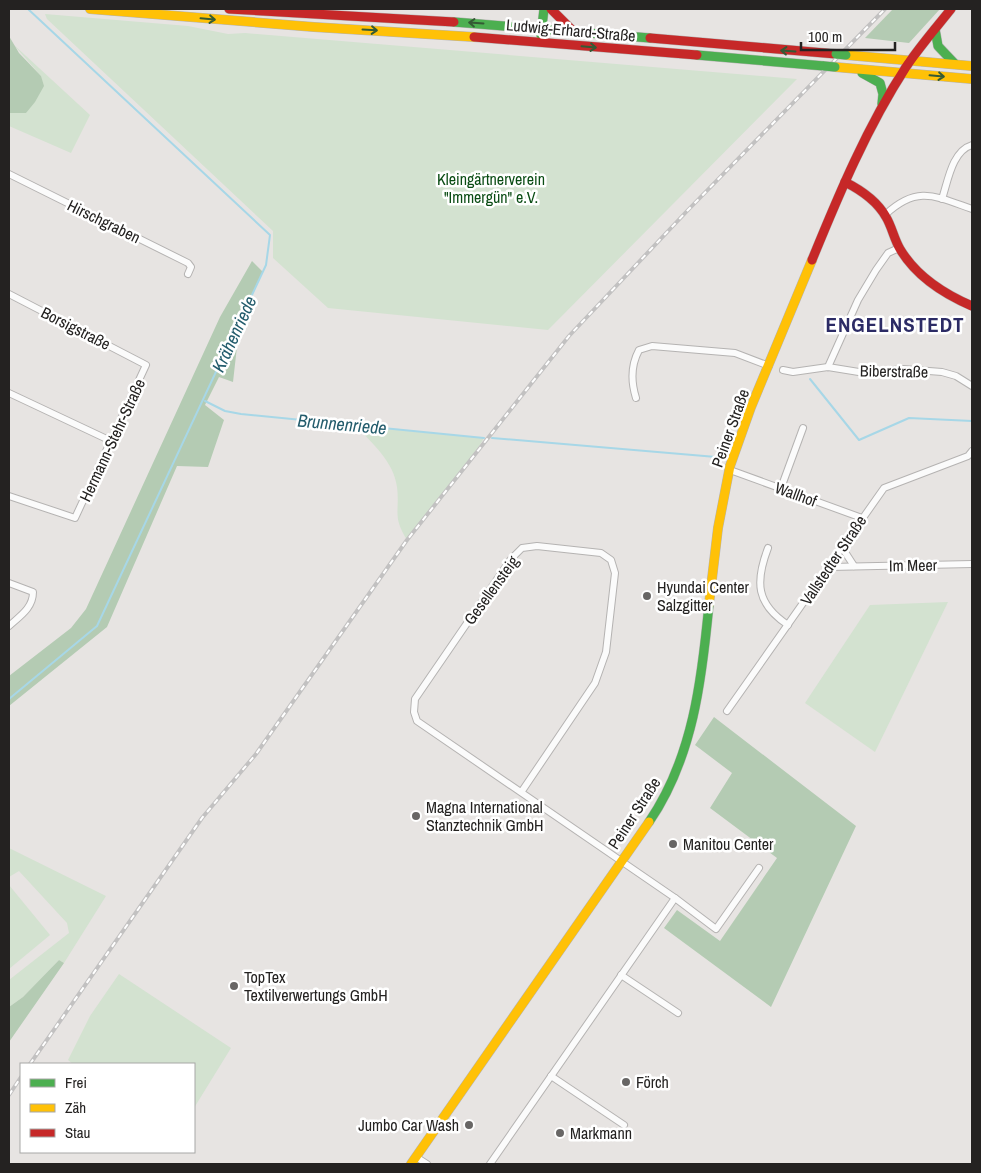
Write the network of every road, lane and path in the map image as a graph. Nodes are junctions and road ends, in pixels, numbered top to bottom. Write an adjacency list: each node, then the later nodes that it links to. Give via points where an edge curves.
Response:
1 (90, 9): 6 (main road, Ludwig-Erhard-Straße)
2 (229, 9): 8 (main road, Ludwig-Erhard-Straße, one-way to 2)
3 (544, 9): 8 (main road)
4 (551, 9): 9 (main road)
5 (951, 9): 7 (main road, Peiner Straße)
6 (167, 12): 10 (main road, Ludwig-Erhard-Straße, one-way to 10)
7 (935, 29): 11 (main road, Peiner Straße); 12 (main road, via 942,53)
8 (542, 30): 9 (main road, Ludwig-Erhard-Straße); 10 (main road)
9 (574, 32): 11 (main road, Ludwig-Erhard-Straße, one-way to 9)
10 (541, 43): 14 (main road, Ludwig-Erhard-Straße, one-way to 14, bridge)
11 (912, 60): 12 (main road, Ludwig-Erhard-Straße); 15 (main road, Peiner Straße)
12 (955, 64): 13 (main road, Ludwig-Erhard-Straße)
13 (972, 66)
14 (853, 69): 15 (main road, Ludwig-Erhard-Straße); 17 (main road, via 880,83 883,94)
15 (902, 73): 16 (main road, Ludwig-Erhard-Straße, one-way to 16); 17 (main road, Peiner Straße)
16 (972, 79)
17 (881, 109): 20 (main road, Peiner Straße)
18 (972, 145): 21 (street, via 961,152 954,164)
19 (9, 174): 25 (street, Hirschgraben, via 188,263 191,267)
20 (845, 182): 23 (main road, via 862,192); 29 (main road, Peiner Straße)
21 (942, 199): 22 (street); 23 (street, via 911,196 897,203)
22 (972, 209)
23 (885, 215): 24 (main road)
24 (899, 248): 27 (main road, via 910,263 945,293); 30 (street, via 888,253 867,285)
25 (188, 274)
26 (9, 294): 28 (street, Borsigstraße)
27 (972, 306)
28 (144, 362): 36 (street, Hermann-Stehr-Straße, via 146,368)
29 (769, 366): 34 (street, via 735,353 652,346 639,350 635,357 632,384); 38 (main road, Peiner Straße)
30 (828, 367): 31 (street, Biberstraße, via 793,372); 32 (street, Biberstraße, via 870,373 903,369 942,372)
31 (784, 370)
32 (972, 386)
33 (9, 393): 36 (street)
34 (636, 398)
35 (803, 428): 39 (street)
36 (112, 441): 40 (street, Hermann-Stehr-Straße, via 75,518)
37 (972, 451): 41 (street, Vallstedter Straße, via 968,456 888,485)
38 (730, 470): 39 (street, Wallhof); 52 (main road, Peiner Straße, via 717,528 694,723 683,758 664,799)
39 (781, 488): 41 (street, Wallhof)
40 (9, 496)
41 (862, 518): 43 (street, Vallstedter Straße)
42 (768, 548): 49 (street, via 760,589 765,606)
43 (843, 548): 45 (street); 46 (street, Vallstedter Straße)
44 (972, 564): 45 (street, Im Meer)
45 (854, 566): 46 (street, Im Meer)
46 (830, 567): 49 (street, Vallstedter Straße)
47 (9, 583): 48 (street, via 33,592 29,608)
48 (9, 626)
49 (788, 626): 50 (street, Vallstedter Straße)
50 (727, 711)
51 (522, 792): 51 (street, Gesellensteig, via 417,721 415,699 522,548 537,546 601,553 611,560 615,573 606,652 595,683); 52 (street, Gesellensteig)
52 (621, 861): 54 (street, Gesellensteig); 59 (main road, Peiner Straße)
53 (759, 868): 54 (street, Gesellensteig, via 716,929)
54 (675, 898): 55 (street)
55 (621, 975): 56 (street); 57 (street)
56 (678, 1013)
57 (551, 1076): 58 (street); 61 (street)
58 (624, 1125)
59 (413, 1160): 60 (street)
60 (427, 1164)
61 (490, 1164)

